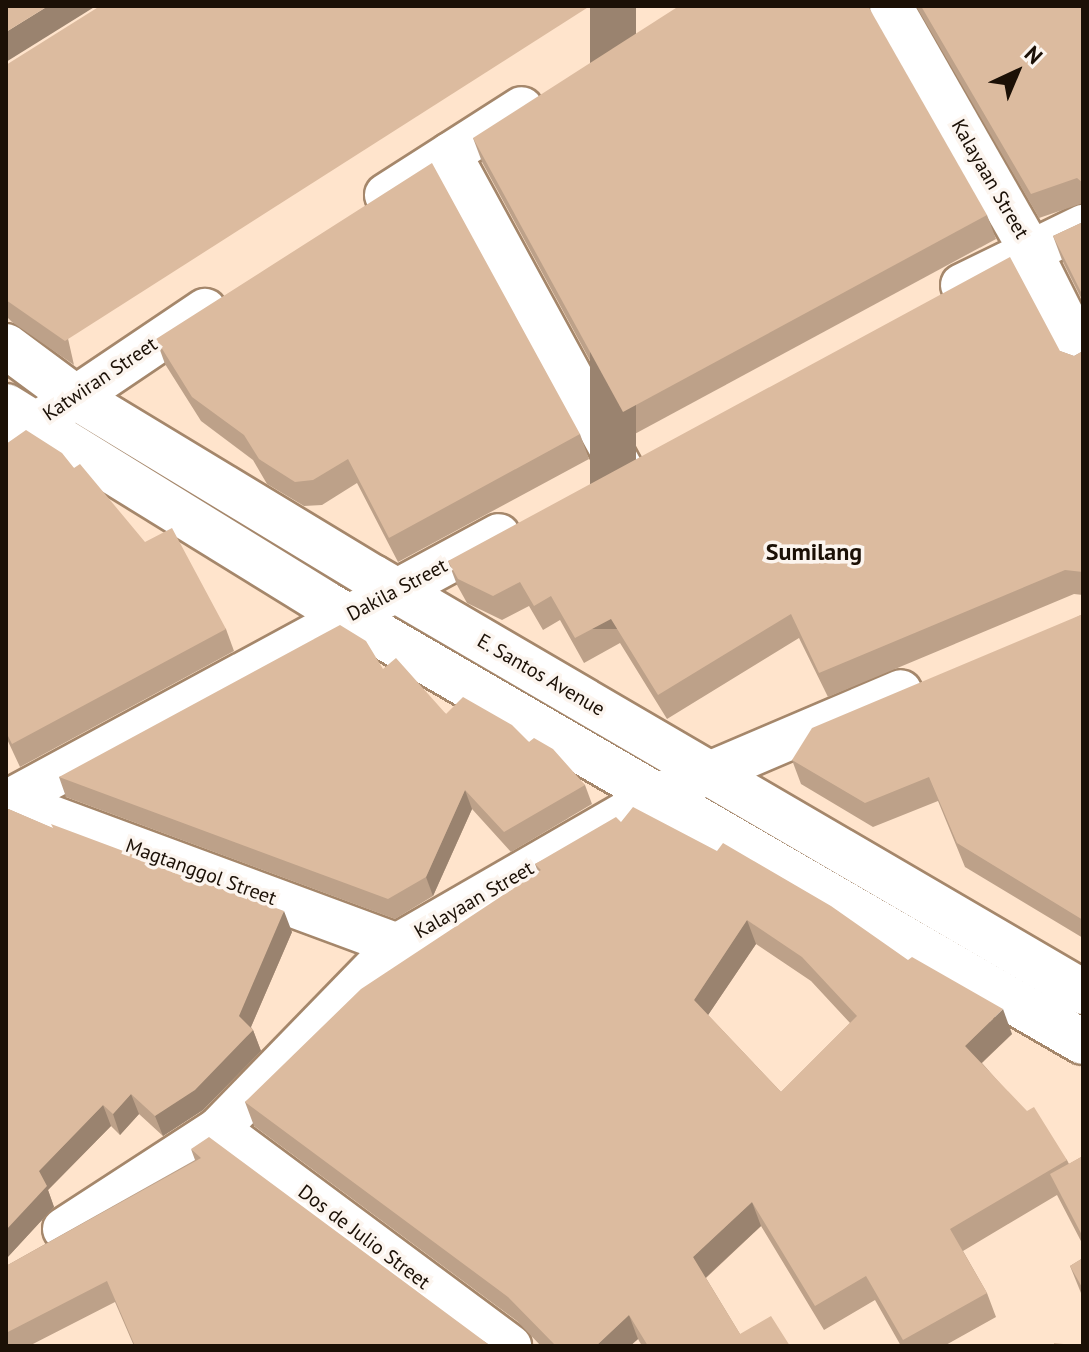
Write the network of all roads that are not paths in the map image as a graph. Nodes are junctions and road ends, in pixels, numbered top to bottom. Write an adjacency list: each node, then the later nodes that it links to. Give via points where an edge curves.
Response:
1 (891, 6): 6 (street, Kalayaan Street)
2 (553, 88): 3 (street)
3 (450, 154): 4 (street); 13 (street, via 636,461)
4 (359, 212)
5 (1083, 226): 6 (street)
6 (1029, 248): 8 (street); 10 (street, Kalayaan Street)
7 (241, 287): 11 (street, Katwiran Street)
8 (931, 301)
9 (6, 346): 11 (street, E. Santos Avenue)
10 (1083, 356)
11 (72, 395): 12 (street, Katwiran Street); 15 (street, E. Santos Avenue)
12 (15, 425): 16 (street)
13 (582, 490)
14 (529, 519): 15 (street, Dakila Street)
15 (396, 591): 16 (street, Dakila Street); 18 (street, E. Santos Avenue)
16 (349, 616): 19 (street); 20 (street, Dakila Street)
17 (938, 676): 18 (street, Kalayaan Street)
18 (705, 772): 19 (street, Kalayaan Street); 22 (street, E. Santos Avenue)
19 (655, 796): 21 (street, Kalayaan Street); 23 (street)
20 (7, 801): 21 (street, Magtanggol Street)
21 (397, 945): 24 (street, Kalayaan Street)
22 (1083, 992)
23 (1083, 1042)
24 (218, 1129): 25 (street, Kalayaan Street); 26 (street, Dos de Julio Street)
25 (64, 1229)
26 (510, 1346)

